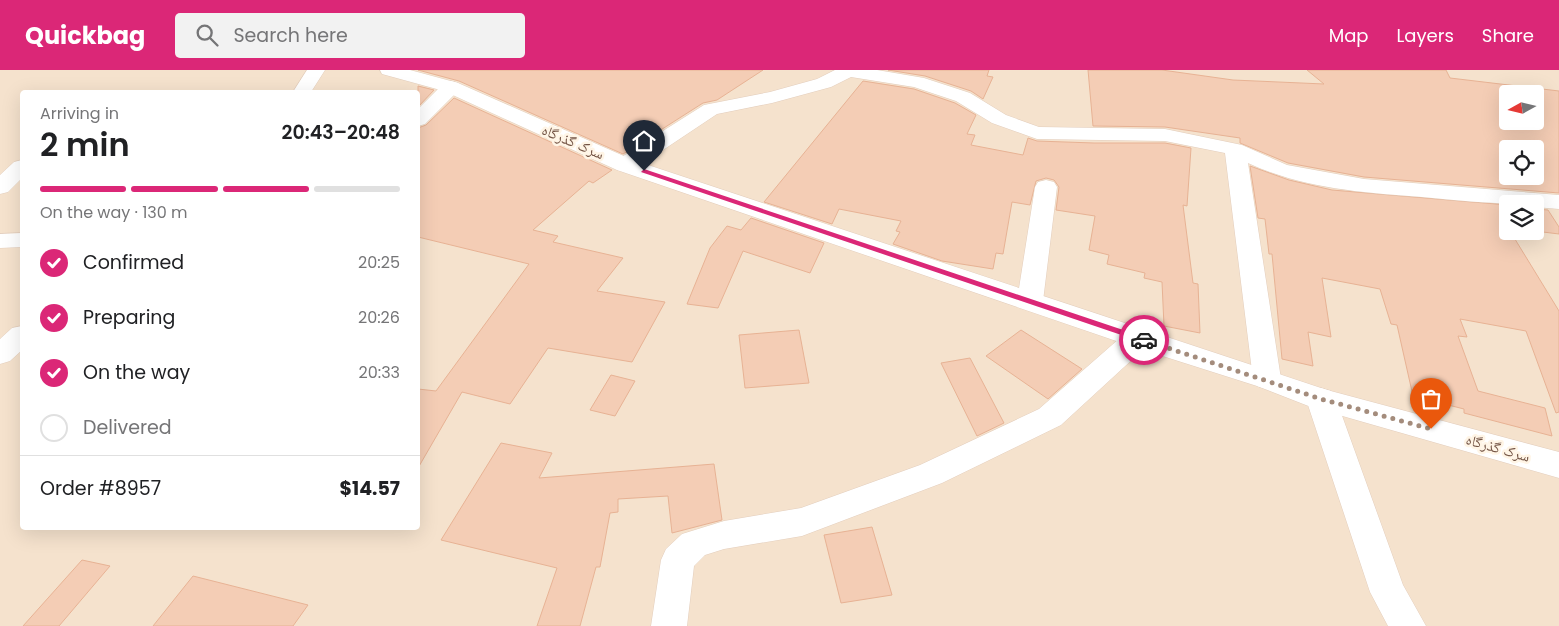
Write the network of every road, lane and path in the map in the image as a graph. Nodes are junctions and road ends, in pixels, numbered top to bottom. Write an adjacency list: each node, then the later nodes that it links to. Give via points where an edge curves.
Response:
1 (316, 70): 5 (street)
2 (389, 70): 4 (street, سرک گذرگاه)
3 (848, 71): 7 (street, via 918,82 963,98 1000,119 1037,133 1165,135); 8 (street, via 824,83 711,109)
4 (451, 87): 6 (street); 8 (street, سرک گذرگاه)
5 (303, 90)
6 (420, 118)
7 (1235, 149): 12 (street, via 1281,170 1364,186); 19 (street)
8 (625, 165): 15 (street, سرک گذرگاه)
9 (20, 169): 10 (street)
10 (0, 187)
11 (1046, 187): 15 (street)
12 (1559, 202)
13 (20, 240): 14 (street)
14 (0, 241)
15 (1030, 301): 17 (street, سرک گذرگاه)
16 (20, 337): 18 (street)
17 (1138, 338): 19 (street, سرک گذرگاه); 22 (street, via 1050,417 931,474 802,522 724,535 694,544 678,560)
18 (0, 354)
19 (1267, 379): 20 (street, سرک گذرگاه)
20 (1321, 399): 21 (street, سرک گذرگاه); 23 (street, via 1388,592)
21 (1559, 465)
22 (669, 626)
23 (1408, 626)

